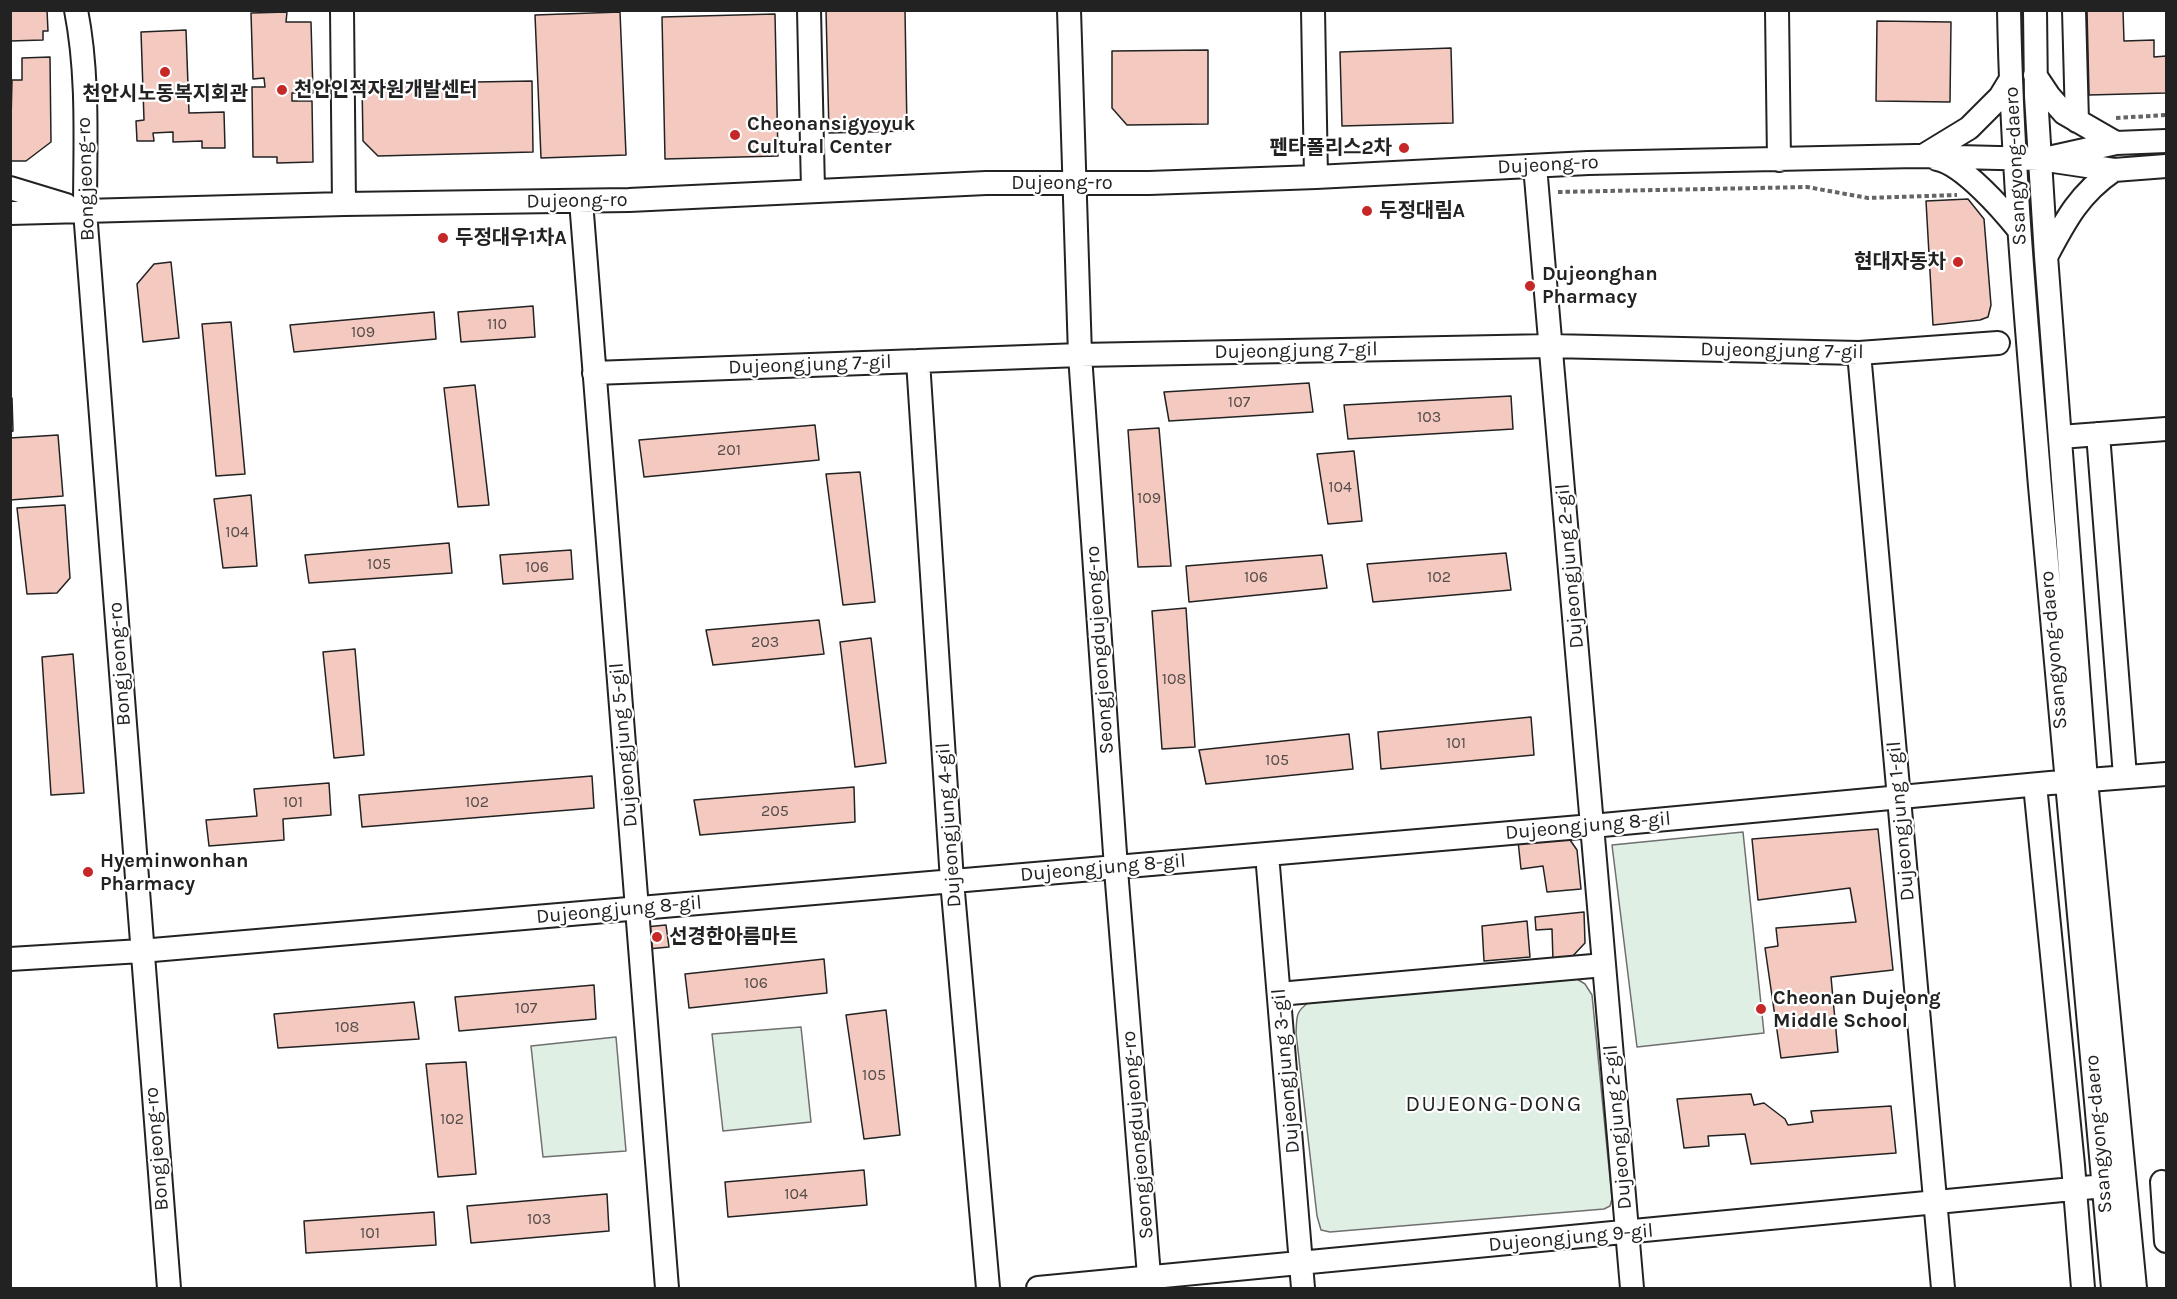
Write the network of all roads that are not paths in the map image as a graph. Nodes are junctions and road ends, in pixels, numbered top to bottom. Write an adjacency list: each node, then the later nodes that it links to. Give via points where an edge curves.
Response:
1 (76, 10): 11 (street, Bongjeong-ro)
2 (86, 10): 11 (street, Bongjeong-ro)
3 (342, 10): 29 (street)
4 (809, 10): 27 (street)
5 (1069, 10): 25 (street, Seongjeongdujeong-ro)
6 (1313, 10): 24 (street)
7 (1777, 10): 18 (street)
8 (2009, 10): 13 (street, Ssangyong-daero)
9 (2035, 10): 12 (street, Ssangyong-daero)
10 (2074, 10): 14 (street)
11 (81, 39): 30 (street, Bongjeong-ro)
12 (2035, 75): 14 (street, via 2064,113); 19 (street, Ssangyong-daero)
13 (2011, 79): 17 (street, via 2000,97 1969,128); 20 (street, Ssangyong-daero)
14 (2077, 121): 16 (street)
15 (2166, 141): 16 (street, Dujeong-ro)
16 (2116, 143): 19 (street, Dujeong-ro)
17 (1923, 156): 18 (street, Dujeong-ro); 20 (street, Dujeong-ro); 32 (street, via 1943,160 1988,194)
18 (1779, 159): 21 (street, Dujeong-ro)
19 (2040, 159): 20 (street, Dujeong-ro); 23 (street, Dujeong-ro); 33 (street, Ssangyong-daero)
20 (2014, 160): 32 (street, Ssangyong-daero)
21 (1535, 166): 24 (street, Dujeong-ro); 35 (street, Dujeongjung 2-gil)
22 (2166, 166): 23 (street, Dujeong-ro)
23 (2114, 170): 33 (street, via 2080,199)
24 (1316, 177): 25 (street, Dujeong-ro)
25 (1073, 184): 27 (street, Dujeong-ro, via 986,183); 37 (street, Seongjeongdujeong-ro)
26 (10, 188): 30 (street, Dujeong-ro)
27 (813, 190): 28 (street, Dujeong-ro)
28 (581, 201): 29 (street, Dujeong-ro); 39 (street, Dujeongjung 5-gil)
29 (344, 204): 30 (street, Dujeong-ro)
30 (85, 211): 31 (street, Dujeong-ro); 53 (street, Bongjeong-ro)
31 (10, 213)
32 (2019, 230): 45 (street, Ssangyong-daero)
33 (2046, 256): 42 (street, Ssangyong-daero)
34 (1998, 343): 36 (street, Dujeongjung 7-gil)
35 (1550, 346): 36 (street, Dujeongjung 7-gil); 37 (street, Dujeongjung 7-gil); 48 (street, Dujeongjung 2-gil)
36 (1859, 353): 47 (street, Dujeongjung 1-gil)
37 (1080, 355): 38 (street, Dujeongjung 7-gil); 50 (street, Seongjeongdujeong-ro)
38 (918, 360): 39 (street, Dujeongjung 7-gil); 51 (street, Dujeongjung 4-gil)
39 (594, 373): 52 (street, Dujeongjung 5-gil)
40 (2166, 429): 41 (street)
41 (2098, 434): 42 (street); 44 (street)
42 (2060, 437): 45 (street, Ssangyong-daero)
43 (2166, 774): 44 (street, Dujeongjung 8-gil)
44 (2125, 776): 45 (street, Dujeongjung 8-gil)
45 (2076, 781): 46 (street, Dujeongjung 8-gil); 58 (street, Ssangyong-daero)
46 (2035, 785): 47 (street, Dujeongjung 8-gil); 59 (street)
47 (1899, 797): 48 (street, Dujeongjung 8-gil); 60 (street, Dujeongjung 1-gil)
48 (1592, 826): 49 (street, Dujeongjung 8-gil); 55 (street, Dujeongjung 2-gil)
49 (1267, 854): 50 (street, Dujeongjung 8-gil); 56 (street, Dujeongjung 3-gil)
50 (1116, 867): 51 (street, Dujeongjung 8-gil); 64 (street, Seongjeongdujeong-ro)
51 (952, 881): 52 (street, Dujeongjung 8-gil); 67 (street, Dujeongjung 4-gil)
52 (636, 908): 53 (street, Dujeongjung 8-gil); 66 (street, Dujeongjung 5-gil)
53 (141, 951): 54 (street, Dujeongjung 8-gil); 65 (street, Bongjeong-ro)
54 (10, 959)
55 (1604, 966): 56 (street); 61 (street, Dujeongjung 2-gil)
56 (1279, 994): 63 (street, Dujeongjung 3-gil)
57 (2164, 1182): 58 (street, Dujeongjung 9-gil); 62 (street)
58 (2115, 1186): 59 (street, Dujeongjung 9-gil); 73 (street, Ssangyong-daero); 74 (street, Ssangyong-daero)
59 (2074, 1190): 60 (street, Dujeongjung 9-gil); 72 (street)
60 (1936, 1203): 61 (street, Dujeongjung 9-gil); 71 (street, Dujeongjung 1-gil)
61 (1627, 1232): 63 (street, Dujeongjung 9-gil); 70 (street, Dujeongjung 2-gil)
62 (2166, 1242)
63 (1301, 1263): 64 (street, Dujeongjung 9-gil); 69 (street, Dujeongjung 3-gil)
64 (1150, 1283): 68 (street, Dujeongjung 9-gil)
65 (169, 1288)
66 (667, 1288)
67 (988, 1288)
68 (1038, 1288)
69 (1303, 1288)
70 (1632, 1288)
71 (1943, 1288)
72 (2083, 1288)
73 (2113, 1288)
74 (2135, 1288)

